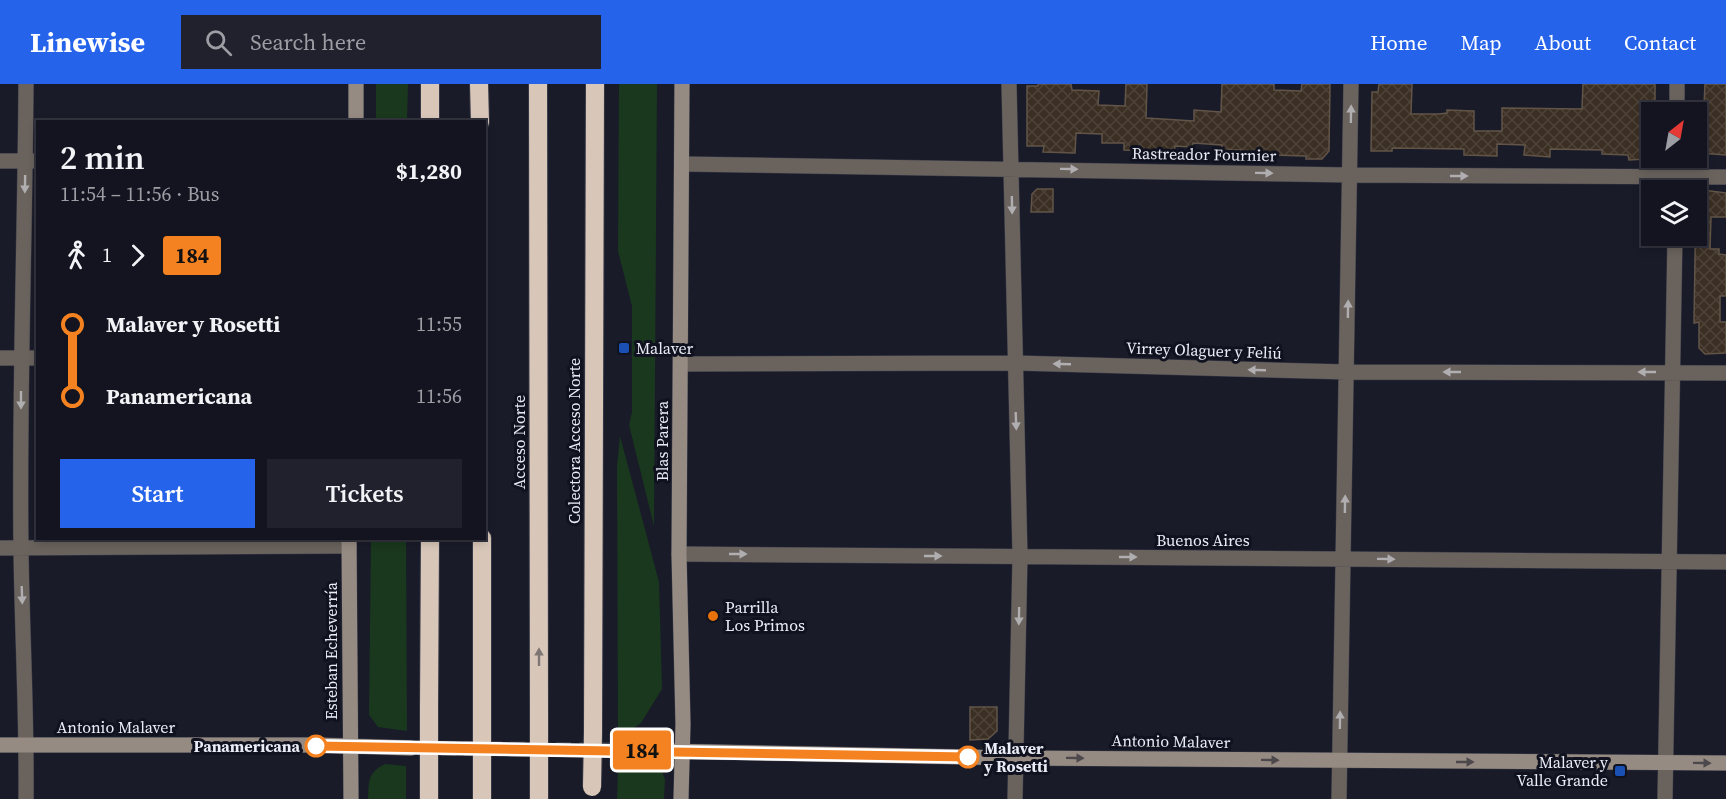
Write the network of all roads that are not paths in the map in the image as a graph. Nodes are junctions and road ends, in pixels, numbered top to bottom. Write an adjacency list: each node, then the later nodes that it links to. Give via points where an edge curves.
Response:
1 (26, 84): 16 (street)
2 (356, 84): 12 (street)
3 (430, 84): 13 (highway)
4 (479, 84): 14 (highway)
5 (538, 84): 57 (highway, Acceso Norte, one-way to 5, bridge)
6 (595, 84): 52 (highway, Colectora Acceso Norte, bridge)
7 (682, 84): 17 (street, Blas Parera)
8 (1009, 84): 18 (street)
9 (1352, 84): 19 (street, one-way to 9)
10 (1677, 84): 11 (street)
11 (1677, 102)
12 (356, 120)
13 (430, 120)
14 (480, 120)
15 (0, 161): 16 (street)
16 (32, 161): 25 (street, one-way to 25)
17 (682, 164): 18 (street, Rastreador Fournier); 28 (street, Blas Parera)
18 (1011, 168): 19 (street, Rastreador Fournier, one-way to 19); 27 (street, one-way to 27)
19 (1349, 175): 22 (street, Rastreador Fournier, one-way to 22); 29 (street, one-way to 19)
20 (1726, 177): 21 (street, Rastreador Fournier)
21 (1705, 180)
22 (1641, 183)
23 (1675, 246): 30 (street)
24 (0, 358): 25 (street)
25 (21, 358): 26 (street); 36 (street, one-way to 36)
26 (36, 358)
27 (1014, 363): 28 (street, Virrey Olaguer y Feliú); 29 (street, Virrey Olaguer y Feliú, one-way to 27); 38 (street, one-way to 38)
28 (681, 364): 37 (street, Blas Parera)
29 (1347, 372): 30 (street, Virrey Olaguer y Feliú, one-way to 29); 39 (street, one-way to 29)
30 (1672, 372): 31 (street, Virrey Olaguer y Feliú); 40 (street)
31 (1726, 373)
32 (430, 540): 55 (highway, bridge)
33 (482, 540): 56 (highway, bridge)
34 (349, 542): 36 (street); 44 (street, Esteban Echeverría)
35 (0, 548): 36 (street)
36 (21, 548): 43 (street, one-way to 43)
37 (679, 554): 38 (street, Buenos Aires, one-way to 38); 47 (street, Blas Parera)
38 (1020, 556): 39 (street, Buenos Aires, one-way to 39); 48 (street, one-way to 48)
39 (1344, 559): 40 (street, Buenos Aires, one-way to 40); 49 (street, one-way to 39)
40 (1668, 562): 41 (street, Buenos Aires); 50 (street)
41 (1726, 562)
42 (0, 745): 43 (street, Antonio Malaver)
43 (27, 745): 44 (street, Antonio Malaver); 53 (street)
44 (350, 746): 45 (street, Antonio Malaver); 54 (street, Esteban Echeverría)
45 (411, 748)
46 (616, 750): 47 (street, Antonio Malaver)
47 (683, 750): 48 (street, Antonio Malaver); 58 (street, Blas Parera)
48 (1016, 758): 49 (street, Antonio Malaver, one-way to 49); 59 (street)
49 (1339, 761): 50 (street, Antonio Malaver, one-way to 50); 60 (street)
50 (1665, 763): 51 (street, Antonio Malaver, one-way to 51); 61 (street)
51 (1726, 763)
52 (592, 793)
53 (26, 799)
54 (351, 799)
55 (429, 799)
56 (482, 799)
57 (539, 799)
58 (681, 799)
59 (1015, 799)
60 (1339, 799)
61 (1665, 799)

